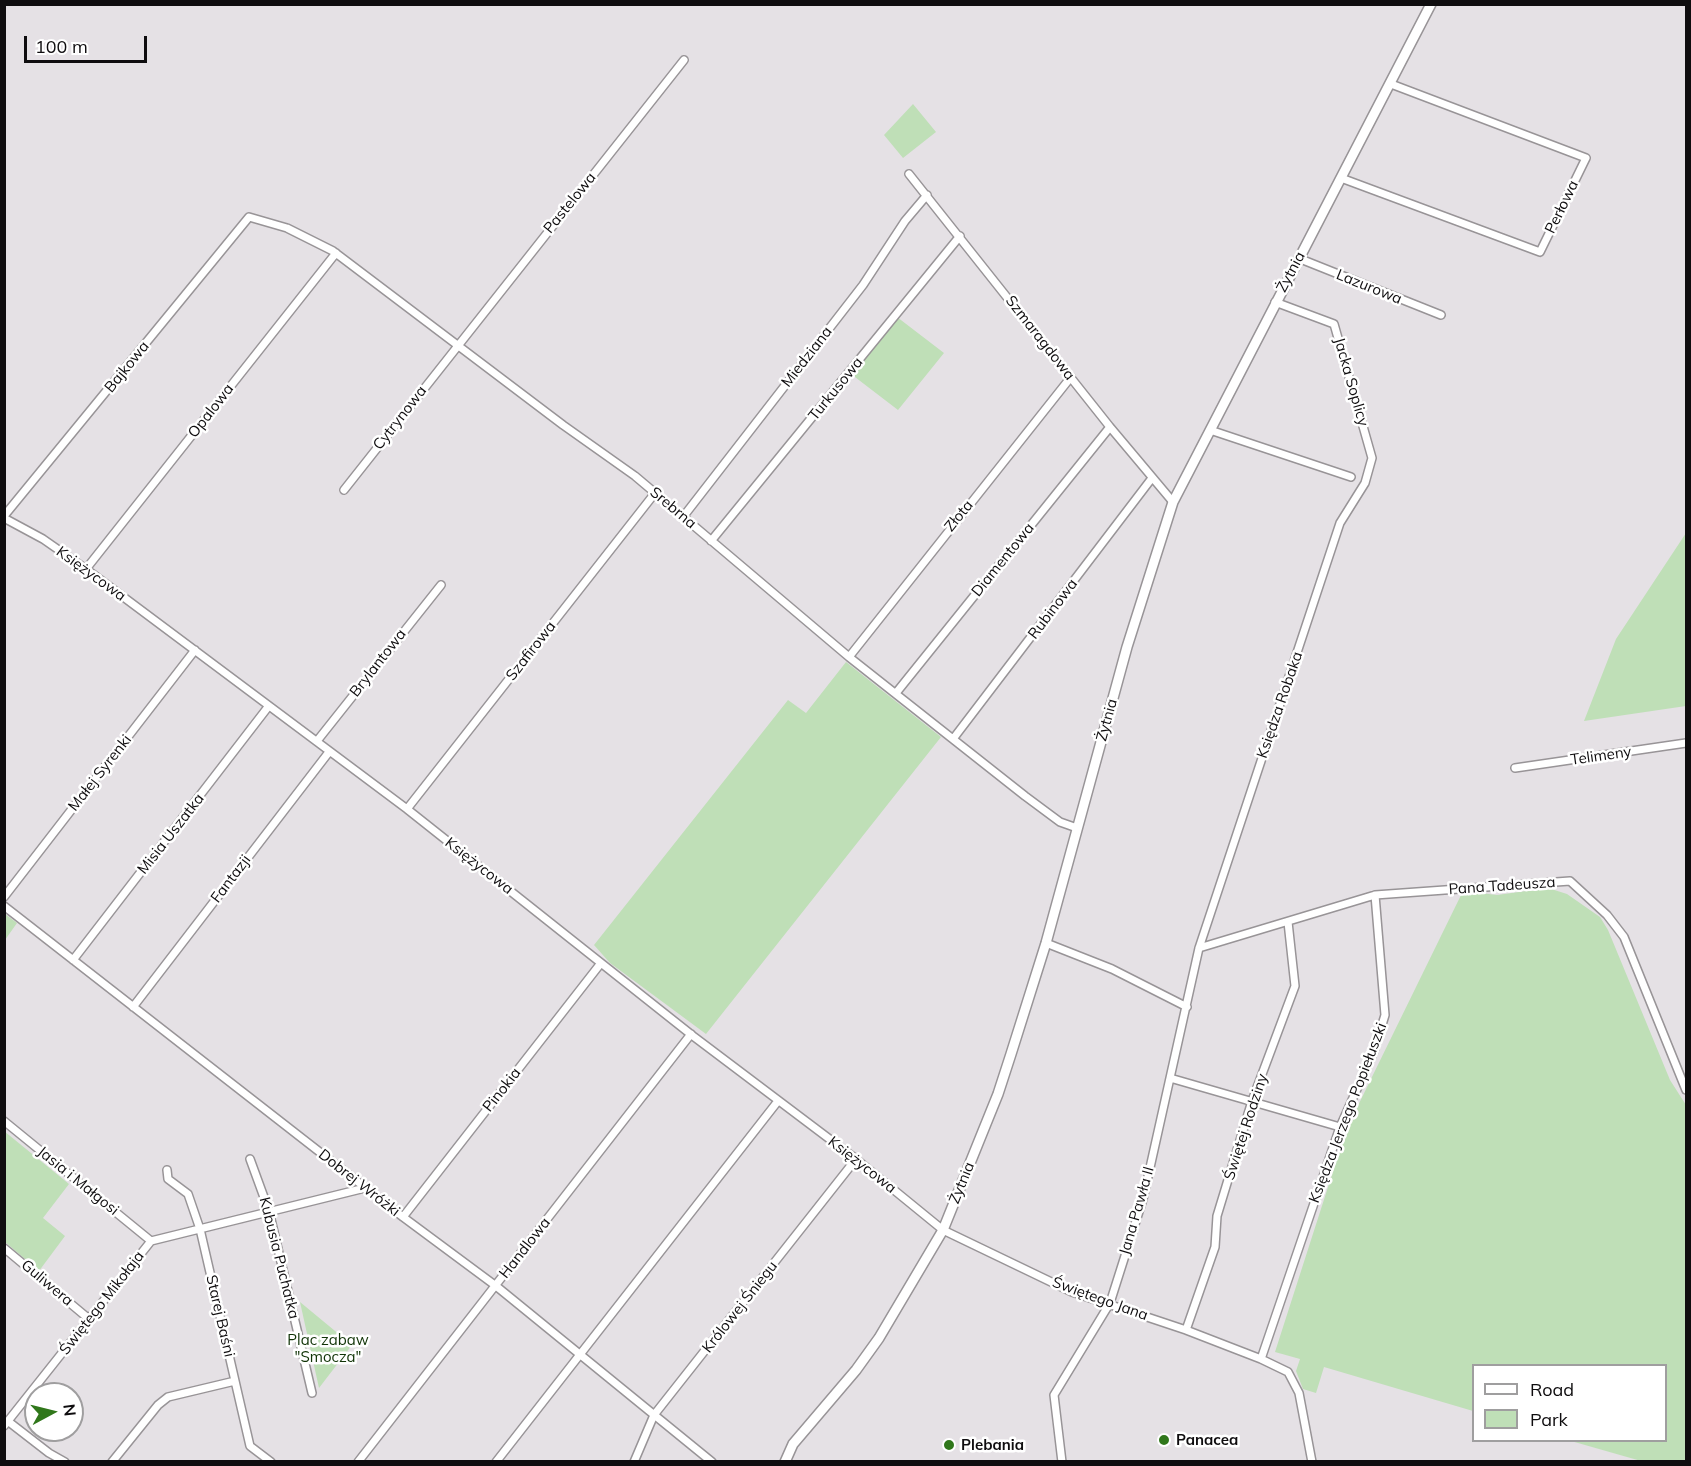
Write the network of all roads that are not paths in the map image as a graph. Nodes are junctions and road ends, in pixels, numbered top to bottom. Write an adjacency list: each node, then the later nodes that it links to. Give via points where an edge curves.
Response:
1 (1431, 4): 3 (street, Żytnia)
2 (684, 60): 13 (street, Pastelowa)
3 (1391, 84): 5 (street, Żytnia); 5 (street, Perłowa, via 1586,159 1540,252)
4 (909, 174): 6 (street, Szmaragdowa)
5 (1341, 178): 10 (street, Żytnia)
6 (927, 195): 8 (street, Szmaragdowa); 24 (street, Miedziana, via 863,285)
7 (249, 217): 9 (street, Srebrna, via 287,228); 23 (street, Bajkowa)
8 (960, 236): 14 (street, Szmaragdowa); 25 (street, Turkusowa)
9 (336, 253): 13 (street, Srebrna); 26 (street, Opalowa)
10 (1298, 258): 11 (street, Żytnia); 12 (street, Lazurowa)
11 (1275, 302): 16 (street, Żytnia); 17 (street, Jacka Soplicy, via 1334,324)
12 (1441, 315)
13 (457, 345): 20 (street, Cytrynowa); 21 (street, Srebrna)
14 (1071, 377): 15 (street, Szmaragdowa); 29 (street, Złota)
15 (1110, 427): 19 (street, Szmaragdowa); 30 (street, Diamentowa)
16 (1210, 430): 18 (street); 22 (street, Żytnia)
17 (1371, 466): 44 (street, Księdza Robaka, via 1340,523)
18 (1352, 477)
19 (1152, 478): 22 (street, Szmaragdowa); 32 (street, Rubinowa)
20 (344, 490)
21 (655, 494): 24 (street, Srebrna); 37 (street, Szafirowa)
22 (1173, 502): 38 (street, Żytnia, via 1127,647)
23 (4, 517): 26 (street, Księżycowa)
24 (683, 517): 25 (street, Srebrna)
25 (711, 541): 29 (street, Srebrna)
26 (86, 569): 28 (street, Księżycowa)
27 (441, 585): 33 (street, Brylantowa)
28 (195, 650): 31 (street, Księżycowa); 40 (street, Małej Syrenki)
29 (849, 657): 30 (street, Srebrna)
30 (896, 693): 32 (street, Srebrna)
31 (268, 707): 33 (street, Księżycowa); 45 (street, Misia Uszatka)
32 (953, 739): 38 (street, Srebrna, via 1060,822)
33 (317, 741): 35 (street, Księżycowa)
34 (1686, 743): 36 (street, Telimeny)
35 (329, 752): 37 (street, Księżycowa); 47 (street, Fantazji)
36 (1515, 768)
37 (407, 809): 46 (street, Księżycowa)
38 (1077, 828): 43 (street, Żytnia)
39 (1375, 895): 42 (street, Pana Tadeusza); 51 (street, Pana Tadeusza, via 1570,880 1624,937); 55 (street, Księdza Jerzego Popiełuszki, via 1385,1015 1374,1051)
40 (4, 897)
41 (4, 906): 45 (street, Dobrej Wróżki)
42 (1288, 922): 44 (street, Pana Tadeusza); 53 (street, Świętej Rodziny, via 1295,986)
43 (1046, 943): 48 (street, via 1112,969); 63 (street, Żytnia, via 998,1094)
44 (1198, 948): 48 (street, Jana Pawła II)
45 (73, 960): 47 (street, Dobrej Wróżki)
46 (601, 963): 49 (street, Księżycowa); 61 (street, Pinokia)
47 (133, 1007): 59 (street, Dobrej Wróżki)
48 (1186, 1007): 50 (street, Jana Pawła II)
49 (691, 1034): 52 (street, Księżycowa); 66 (street, Handlowa)
50 (1170, 1078): 53 (street); 67 (street, Jana Pawła II, via 1143,1199)
51 (1686, 1090)
52 (777, 1101): 57 (street, Księżycowa); 70 (street)
53 (1252, 1101): 55 (street); 69 (street, Świętej Rodziny, via 1217,1216 1215,1247)
54 (4, 1121): 64 (street, Jasia i Małgosi)
55 (1340, 1127): 71 (street, Księdza Jerzego Popiełuszki)
56 (250, 1160): 60 (street, Kubusia Puchatka)
57 (856, 1160): 63 (street, Księżycowa); 74 (street, Królowej Śniegu)
58 (167, 1170): 62 (street, Starej Baśni, via 168,1179 188,1194)
59 (366, 1188): 60 (street, Świętego Mikołaja); 61 (street, Dobrej Wróżki)
60 (269, 1211): 62 (street, Świętego Mikołaja); 73 (street, Kubusia Puchatka)
61 (403, 1217): 66 (street, Dobrej Wróżki)
62 (200, 1228): 64 (street, Świętego Mikołaja); 72 (street, Starej Baśni)
63 (943, 1230): 67 (street, Świętego Jana, via 1072,1292); 76 (street, Żytnia, via 879,1338)
64 (151, 1241): 68 (street, Świętego Mikołaja)
65 (4, 1248): 68 (street, Guliwera)
66 (496, 1286): 70 (street, Dobrej Wróżki); 80 (street, Handlowa)
67 (1110, 1303): 69 (street, Świętego Jana); 86 (street, Jana Pawła II, via 1054,1395)
68 (89, 1319): 75 (street, Świętego Mikołaja)
69 (1186, 1330): 71 (street, Świętego Jana)
70 (581, 1354): 74 (street, Dobrej Wróżki); 81 (street)
71 (1262, 1359): 87 (street, Świętego Jana, via 1288,1372 1297,1384)
72 (235, 1381): 78 (street, via 168,1397); 79 (street, Starej Baśni, via 250,1446)
73 (312, 1393)
74 (654, 1415): 82 (street, Królowej Śniegu); 83 (street, Dobrej Wróżki)
75 (7, 1424): 77 (street)
76 (801, 1436): 84 (street, Żytnia); 85 (street, Żytnia)
77 (65, 1461)
78 (112, 1461)
79 (272, 1461)
80 (358, 1461)
81 (496, 1461)
82 (634, 1461)
83 (712, 1461)
84 (785, 1461)
85 (792, 1461)
86 (1062, 1461)
87 (1311, 1461)

